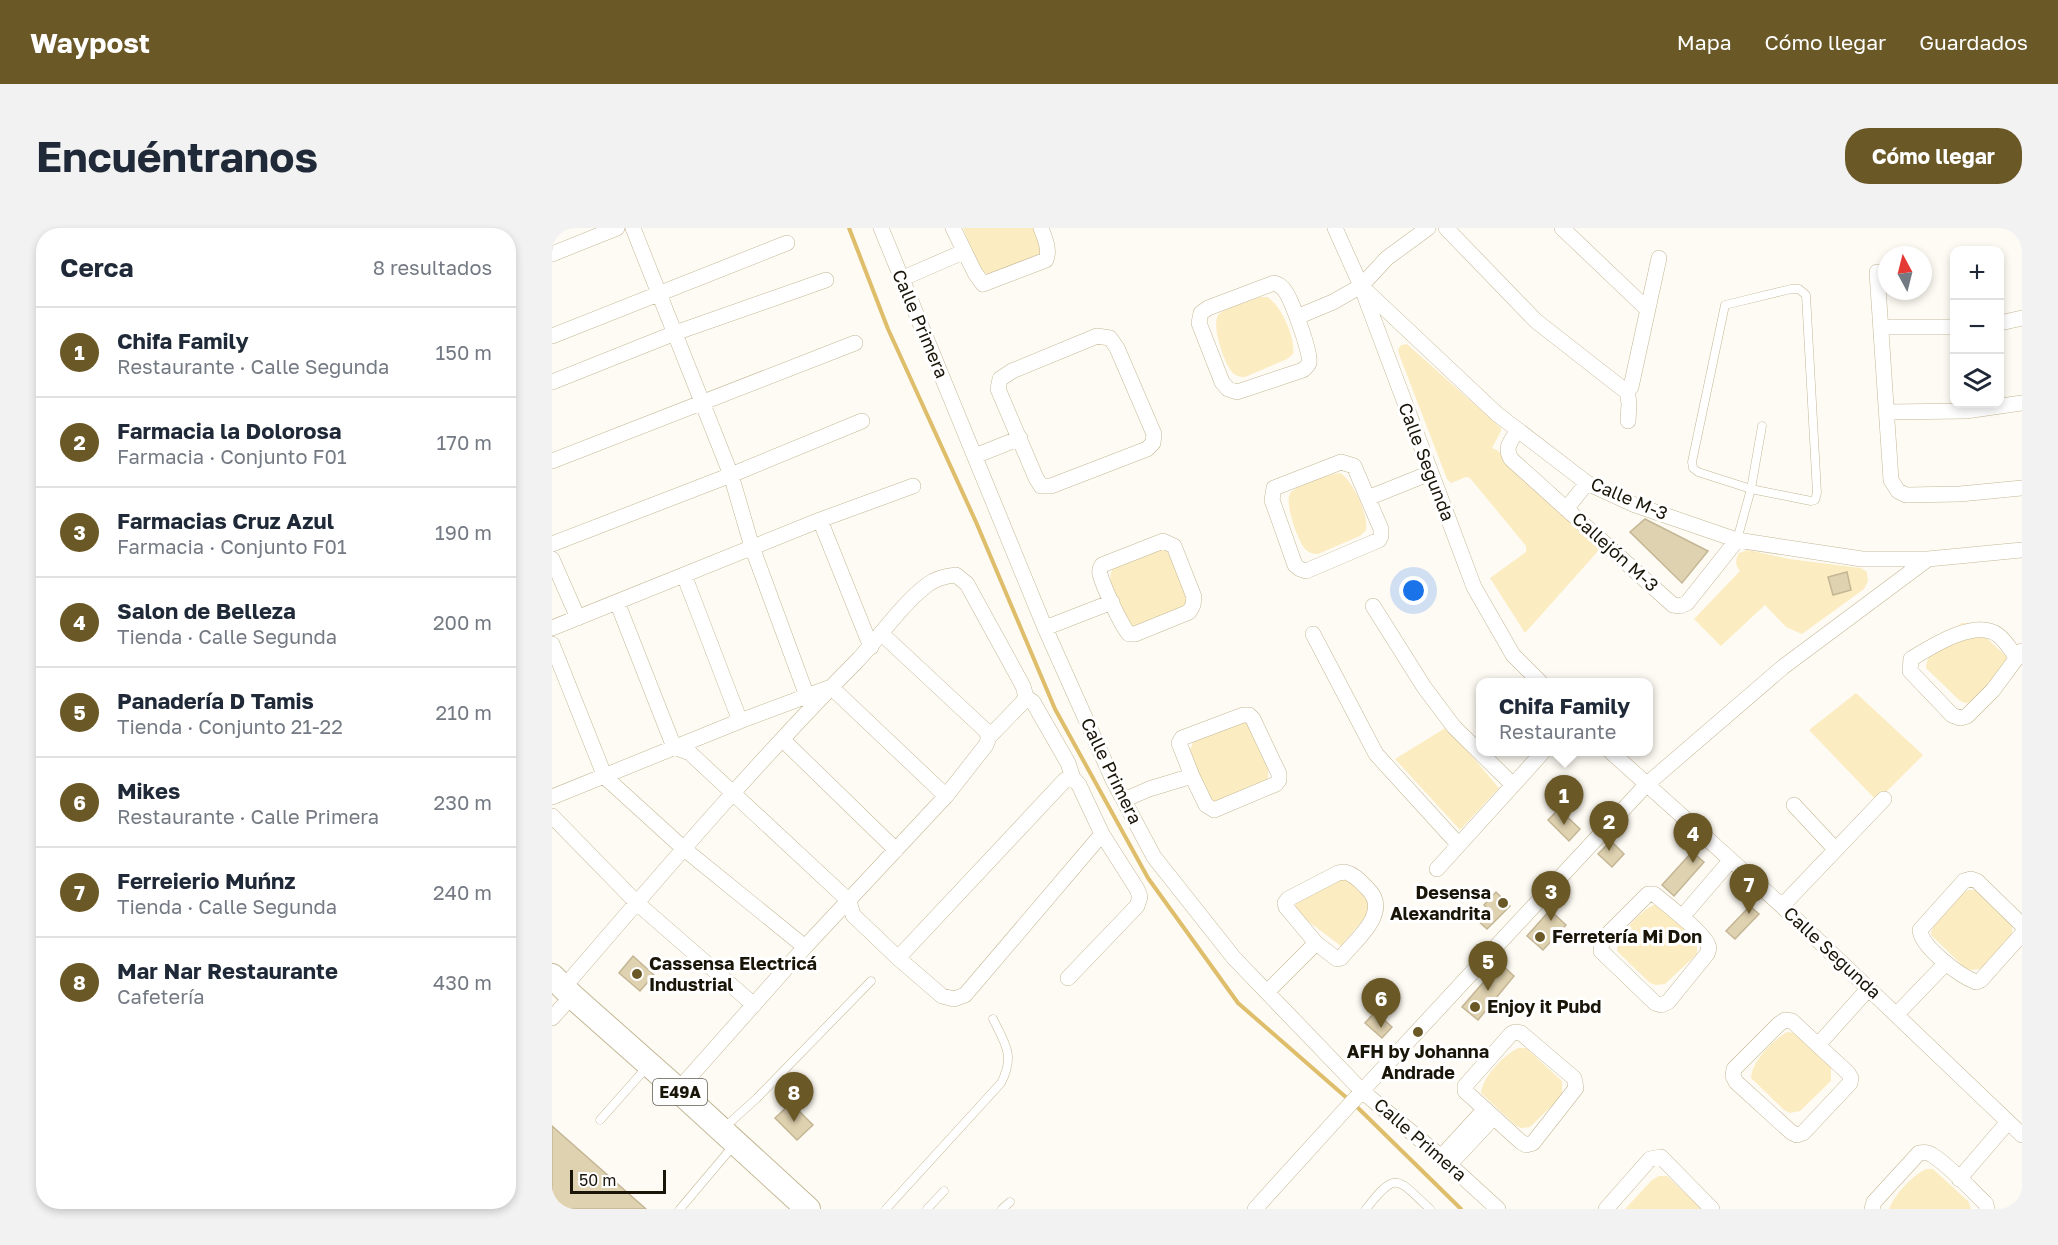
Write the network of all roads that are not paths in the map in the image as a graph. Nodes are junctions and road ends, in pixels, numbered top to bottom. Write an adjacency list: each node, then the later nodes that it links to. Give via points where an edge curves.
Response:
1 (617, 228): 12 (street)
2 (633, 228): 18 (street)
3 (880, 228): 15 (street, Calle Primera)
4 (953, 228): 11 (street)
5 (1041, 228): 11 (street, via 1047,246 1046,260 991,283 984,284)
6 (1335, 228): 17 (street, Calle Segunda)
7 (1428, 228): 17 (street, via 1387,258)
8 (1446, 228): 29 (street, via 1536,321)
9 (1562, 228): 19 (street)
10 (787, 243): 18 (street)
11 (963, 252): 15 (street)
12 (552, 254)
13 (1659, 258): 19 (street)
14 (1877, 272): 23 (street)
15 (901, 279): 38 (street, Calle Primera)
16 (826, 280): 25 (street)
17 (1361, 286): 20 (street); 36 (street, Calle M-3); 40 (street, Calle Segunda)
18 (660, 294): 25 (street); 26 (street)
19 (1647, 309): 29 (street, via 1631,387)
20 (1297, 317): 20 (street, via 1286,291 1274,283 1201,313 1199,323 1228,389 1237,392 1303,370 1310,356)
21 (2022, 318): 22 (street)
22 (2004, 322)
23 (1881, 327): 24 (street); 32 (street)
24 (1950, 327)
25 (675, 333): 28 (street); 30 (street)
26 (552, 336)
27 (855, 344): 30 (street)
28 (552, 382)
29 (1627, 389): 34 (street)
30 (704, 403): 39 (street); 41 (street)
31 (2022, 403): 32 (street, via 1966,411)
32 (1887, 411): 44 (street, via 1891,480 1898,491 1906,495 1960,494)
33 (862, 421): 41 (street)
34 (1628, 421)
35 (1762, 426): 45 (lane)
36 (1518, 430): 42 (street, Calle M-3); 47 (street, Callejón M-3, via 1507,446 1511,459)
37 (1020, 438): 37 (street, via 1041,486 1051,486 1148,449 1154,434 1110,338 1097,336 1000,379 998,389); 38 (street)
38 (975, 456): 61 (street, Calle Primera)
39 (552, 461)
40 (1430, 473): 46 (street); 67 (street, Calle Segunda, via 1474,587 1513,655)
41 (731, 475): 50 (street); 51 (street)
42 (1587, 483): 47 (street); 49 (street, Calle M-3, via 1635,505)
43 (913, 486): 48 (street)
44 (2022, 488)
45 (1751, 489): 45 (lane, via 1811,501 1817,493 1806,295 1799,289 1732,302 1725,305 1722,313 1692,462 1698,472); 49 (lane)
46 (1368, 498): 46 (street, via 1354,466 1341,462 1274,488 1272,500 1295,565 1306,571 1379,540 1381,530)
47 (1566, 509): 49 (street, Callejón M-3, via 1674,605 1687,603)
48 (820, 520): 51 (street); 65 (street)
49 (1737, 540): 54 (street, Calle M-3, via 1863,559)
50 (552, 544)
51 (752, 547): 55 (street); 70 (street)
52 (2019, 553): 54 (street, Calle M-3)
53 (552, 559): 59 (street)
54 (1928, 559): 83 (street, via 1783,667)
55 (684, 575): 56 (street); 71 (street)
56 (617, 602): 59 (street); 74 (street)
57 (1112, 603): 57 (street, via 1100,574 1102,565 1164,541 1174,546 1194,597 1188,612 1130,634); 61 (street)
58 (1373, 606): 75 (street, via 1424,687 1454,728)
59 (578, 618): 60 (street)
60 (552, 628)
61 (1045, 628): 88 (street, Calle Primera)
62 (882, 634): 65 (street); 69 (street, via 928,584 956,575 967,584); 72 (street)
63 (1313, 634): 92 (street, via 1376,754)
64 (552, 644): 80 (street)
65 (871, 647): 68 (street)
66 (2019, 654): 66 (street, via 1993,690 1967,716 1960,718 1952,715 1910,671 1909,665 1911,659 1940,641 1983,630 1998,635)
67 (1536, 678)
68 (831, 687): 70 (street); 85 (street)
69 (1026, 697): 72 (street); 81 (street, via 1039,712)
70 (808, 701): 71 (street); 73 (street)
71 (740, 721): 74 (street)
72 (989, 737): 85 (street)
73 (783, 740): 84 (street); 95 (street)
74 (674, 747): 80 (street); 84 (street, via 690,753)
75 (1476, 749)
76 (1483, 756): 82 (street)
77 (1539, 756): 82 (street)
78 (1615, 756): 83 (street, Calle Segunda)
79 (1192, 776): 79 (street, via 1179,747 1182,738 1250,715 1279,780 1215,810 1206,805); 88 (street)
80 (605, 777): 86 (street); 93 (street)
81 (1073, 778): 91 (street); 106 (street, via 1065,780)
82 (1512, 784): 92 (street)
83 (1646, 785): 96 (street, Calle Segunda); 120 (street)
84 (735, 793): 93 (street); 98 (street)
85 (946, 796): 95 (street)
86 (552, 797)
87 (1884, 799): 94 (street)
88 (1124, 800): 112 (street, Calle Primera, via 1154,857 1234,958)
89 (1794, 805): 94 (street)
90 (552, 816): 99 (street)
91 (1102, 834): 106 (street, via 965,995 954,999 942,996); 108 (street, via 1140,897 1137,906)
92 (1458, 844): 97 (street)
93 (683, 848): 99 (street); 105 (street)
94 (1835, 849): 100 (street)
95 (896, 850): 98 (street)
96 (1730, 861): 100 (street, Calle Segunda); 101 (street)
97 (1437, 868)
98 (849, 901): 105 (street); 106 (street, via 853,915)
99 (637, 903): 110 (street); 113 (street)
100 (1782, 906): 111 (street, Calle Segunda)
101 (1682, 917): 101 (street, via 1654,894 1648,894 1602,940 1601,951 1661,1005 1668,1002 1709,948)
102 (2022, 925): 107 (street, via 1977,881 1964,881 1920,930 1924,940)
103 (2022, 934): 107 (street, via 1976,982)
104 (1316, 943): 104 (street, via 1285,903 1338,873 1352,873 1376,896 1375,916 1341,958 1331,956); 112 (street)
105 (805, 947): 113 (street)
106 (898, 958)
107 (1946, 963): 114 (street)
108 (1068, 978)
109 (871, 981): 125 (lane, via 757,1098)
110 (562, 987): 115 (street); 118 (main road, E49A)
111 (1869, 988): 114 (street, Calle Segunda); 117 (street)
112 (1267, 992): 120 (street, Calle Primera)
113 (753, 1005): 119 (street)
114 (1896, 1014): 123 (street, Calle Segunda)
115 (552, 1018)
116 (993, 1019): 132 (lane, via 1006,1044 1009,1067 1001,1083)
117 (1818, 1045): 117 (street, via 1792,1021 1785,1020 1734,1069 1736,1082 1797,1135 1850,1083 1848,1073)
118 (649, 1064): 119 (main road, E49A); 122 (lane)
119 (678, 1089): 125 (main road, E49A)
120 (1362, 1091): 126 (street, Calle Primera); 135 (street)
121 (1488, 1114): 121 (street, via 1468,1095 1465,1086 1515,1032 1521,1032 1574,1078 1576,1088 1533,1143 1521,1142); 126 (street)
122 (600, 1120)
123 (2008, 1122): 124 (street, Calle Segunda); 127 (street)
124 (2022, 1135)
125 (728, 1137): 130 (lane); 131 (main road, E49A)
126 (1445, 1161): 138 (street, Calle Primera)
127 (1959, 1179): 141 (street, via 1931,1153 1918,1153); 142 (street)
128 (944, 1191): 133 (lane)
129 (1010, 1202): 134 (lane)
130 (680, 1209)
131 (808, 1209)
132 (886, 1209)
133 (927, 1209)
134 (1002, 1209)
135 (1255, 1209)
136 (1366, 1209): 137 (lane, via 1391,1182 1401,1183)
137 (1430, 1209)
138 (1498, 1209)
139 (1606, 1209): 140 (street, via 1655,1157 1661,1157)
140 (1712, 1209)
141 (1872, 1209)
142 (1987, 1209)

